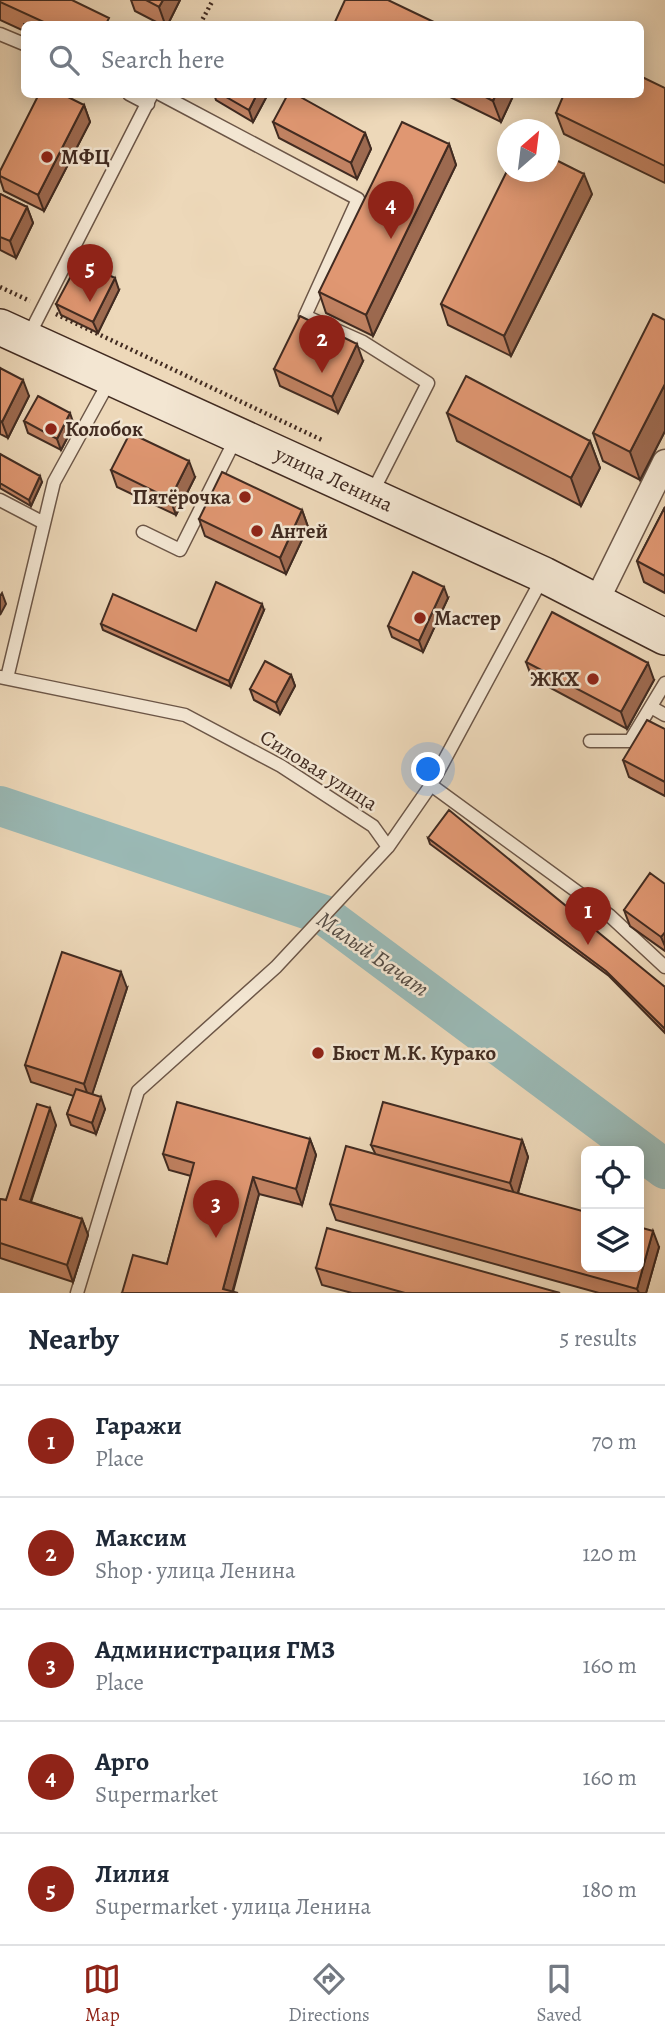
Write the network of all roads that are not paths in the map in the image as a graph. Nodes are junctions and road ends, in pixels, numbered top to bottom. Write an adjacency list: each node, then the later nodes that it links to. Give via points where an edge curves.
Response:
1 (0, 34): 2 (lane)
2 (21, 43)
3 (167, 98): 9 (lane, via 358,199 305,316 363,342 428,383)
4 (150, 99): 5 (lane, via 43,308)
5 (13, 333): 6 (street, улица Ленина)
6 (112, 377): 7 (street, улица Ленина); 11 (lane, via 54,482)
7 (238, 435): 9 (street, улица Ленина); 12 (lane, via 180,550)
8 (665, 462): 14 (street)
9 (371, 496): 13 (street, улица Ленина)
10 (0, 500): 11 (lane)
11 (44, 523): 16 (lane)
12 (144, 532)
13 (544, 575): 14 (street, улица Ленина); 21 (lane)
14 (597, 600): 15 (street, улица Ленина)
15 (665, 637)
16 (3, 677): 22 (lane, Силовая улица, via 185,715 281,766 373,826)
17 (665, 683): 18 (lane)
18 (651, 707): 19 (lane); 20 (lane, via 631,741)
19 (665, 715)
20 (590, 741)
21 (431, 785): 22 (lane); 23 (lane, via 609,915)
22 (388, 847): 24 (lane, via 276,967 138,1091)
23 (665, 967)
24 (78, 1293)

